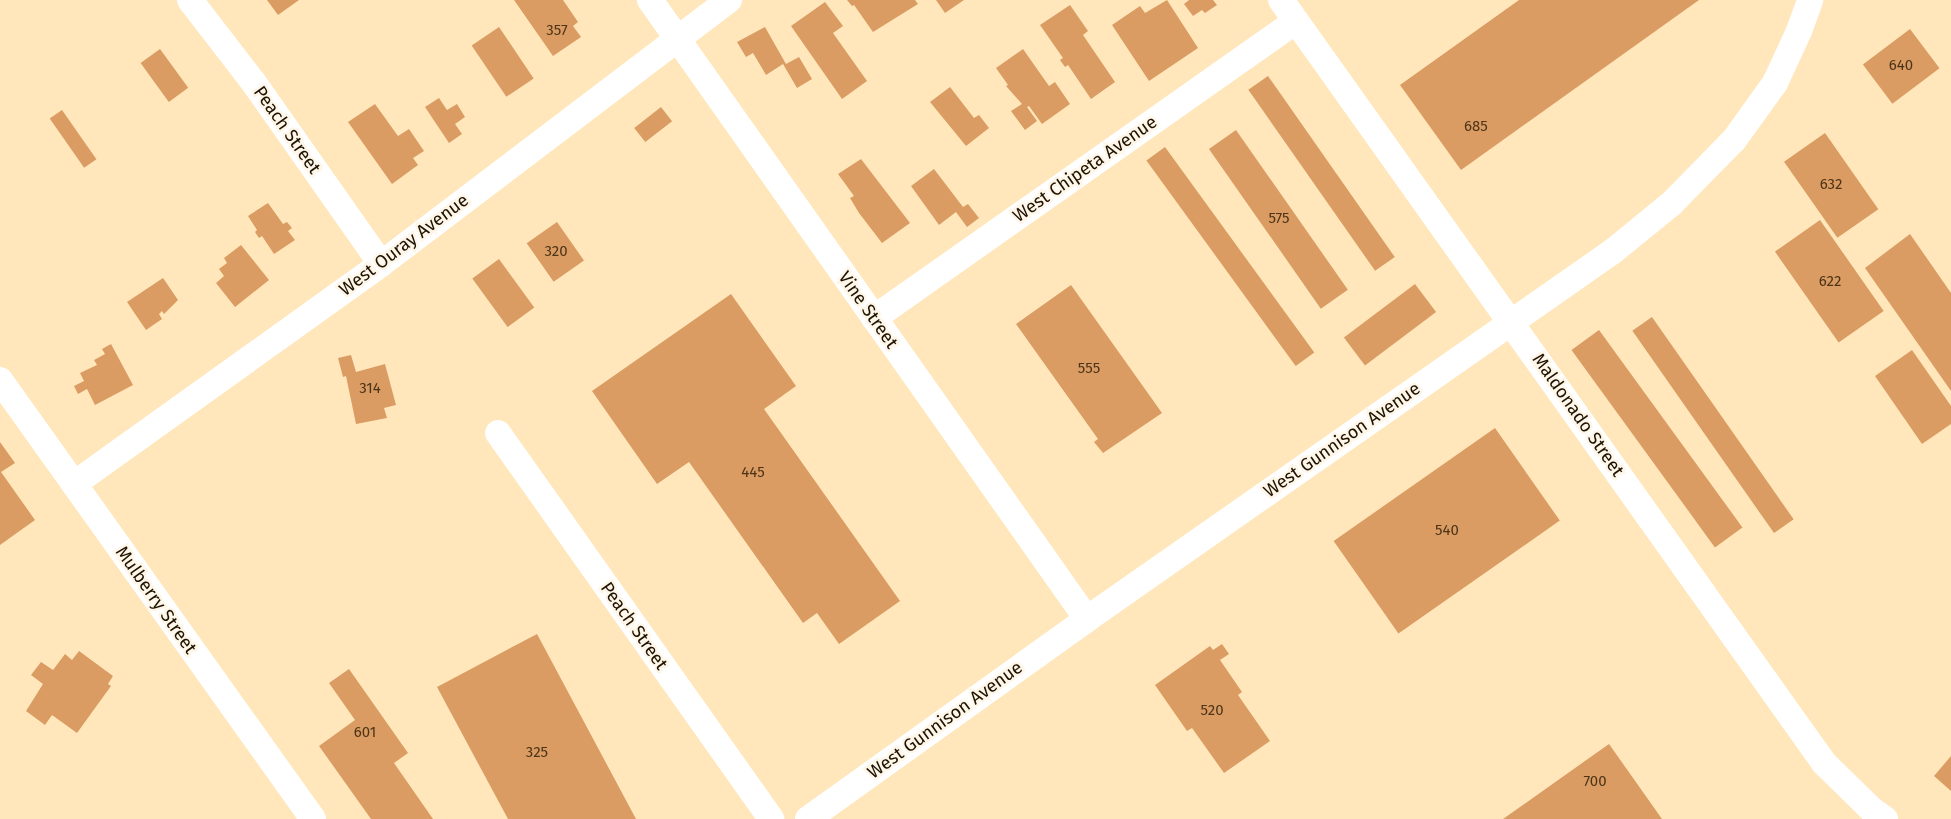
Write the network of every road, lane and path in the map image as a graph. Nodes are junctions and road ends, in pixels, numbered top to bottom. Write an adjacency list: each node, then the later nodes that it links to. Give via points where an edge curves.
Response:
1 (190, 0): 8 (street, Peach Street, via 254,83)
2 (650, 0): 7 (street, Vine Street)
3 (729, 0): 7 (street, West Ouray Avenue)
4 (1281, 0): 6 (street, Maldonado Street)
5 (1810, 0): 10 (street, West Gunnison Avenue, via 1775,83 1734,140 1655,217)
6 (1296, 21): 9 (street, West Chipeta Avenue); 10 (street, Maldonado Street)
7 (676, 38): 8 (street, West Ouray Avenue); 9 (street, Vine Street)
8 (381, 264): 13 (street, West Ouray Avenue)
9 (874, 318): 14 (street, Vine Street)
10 (1512, 322): 14 (street, West Gunnison Avenue); 18 (street, Maldonado Street, via 1824,763)
11 (0, 380): 13 (street, Mulberry Street)
12 (498, 433): 16 (street, Peach Street)
13 (74, 484): 15 (street, Mulberry Street)
14 (1087, 619): 17 (street, West Gunnison Avenue)
15 (313, 819)
16 (771, 819)
17 (808, 819)
18 (1885, 819)

